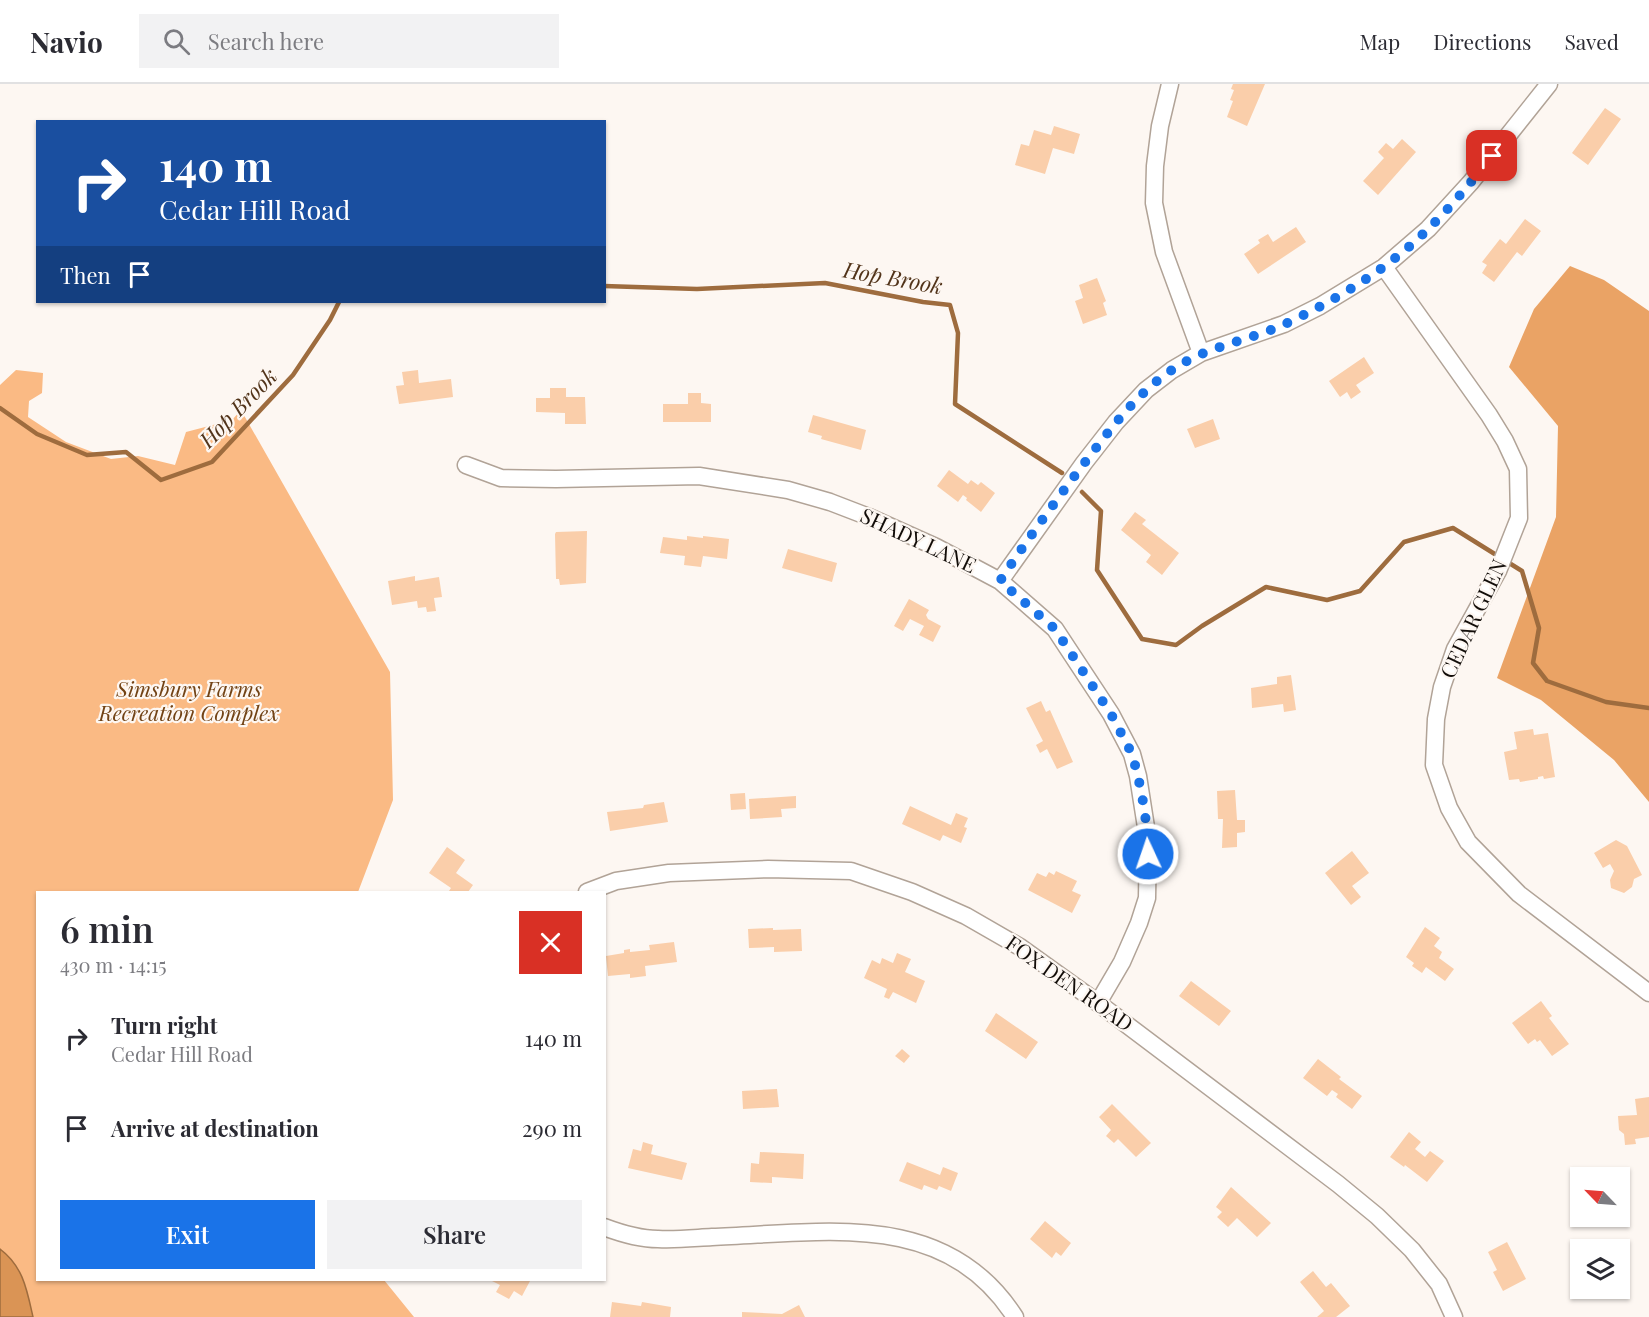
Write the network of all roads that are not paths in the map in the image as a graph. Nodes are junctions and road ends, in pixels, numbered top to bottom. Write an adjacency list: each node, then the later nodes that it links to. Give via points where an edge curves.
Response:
1 (1170, 84): 4 (street, via 1160,126 1154,203 1164,252)
2 (1549, 84): 3 (street, via 1428,230)
3 (1384, 267): 4 (street, via 1284,324); 8 (street, CEDAR GLEN, via 1489,415 1518,469 1519,518 1498,571 1455,649 1442,687 1434,765 1449,808 1468,842 1519,894)
4 (1201, 353): 6 (street, via 1146,390 1116,422)
5 (466, 465): 6 (street, SHADY LANE, via 501,477 699,476 788,490 869,517)
6 (1000, 581): 9 (street, SHADY LANE, via 1055,629 1111,714 1132,754 1138,776 1148,840 1147,898 1122,962)
7 (590, 891): 9 (street, FOX DEN ROAD, via 615,881 669,873 851,871 966,916 1020,947)
8 (1649, 993)
9 (1098, 1003): 12 (street, FOX DEN ROAD, via 1377,1216 1439,1284)
10 (606, 1227): 11 (street, via 656,1239 883,1234 932,1246 963,1263 1002,1297)
11 (1015, 1317)
12 (1454, 1317)

